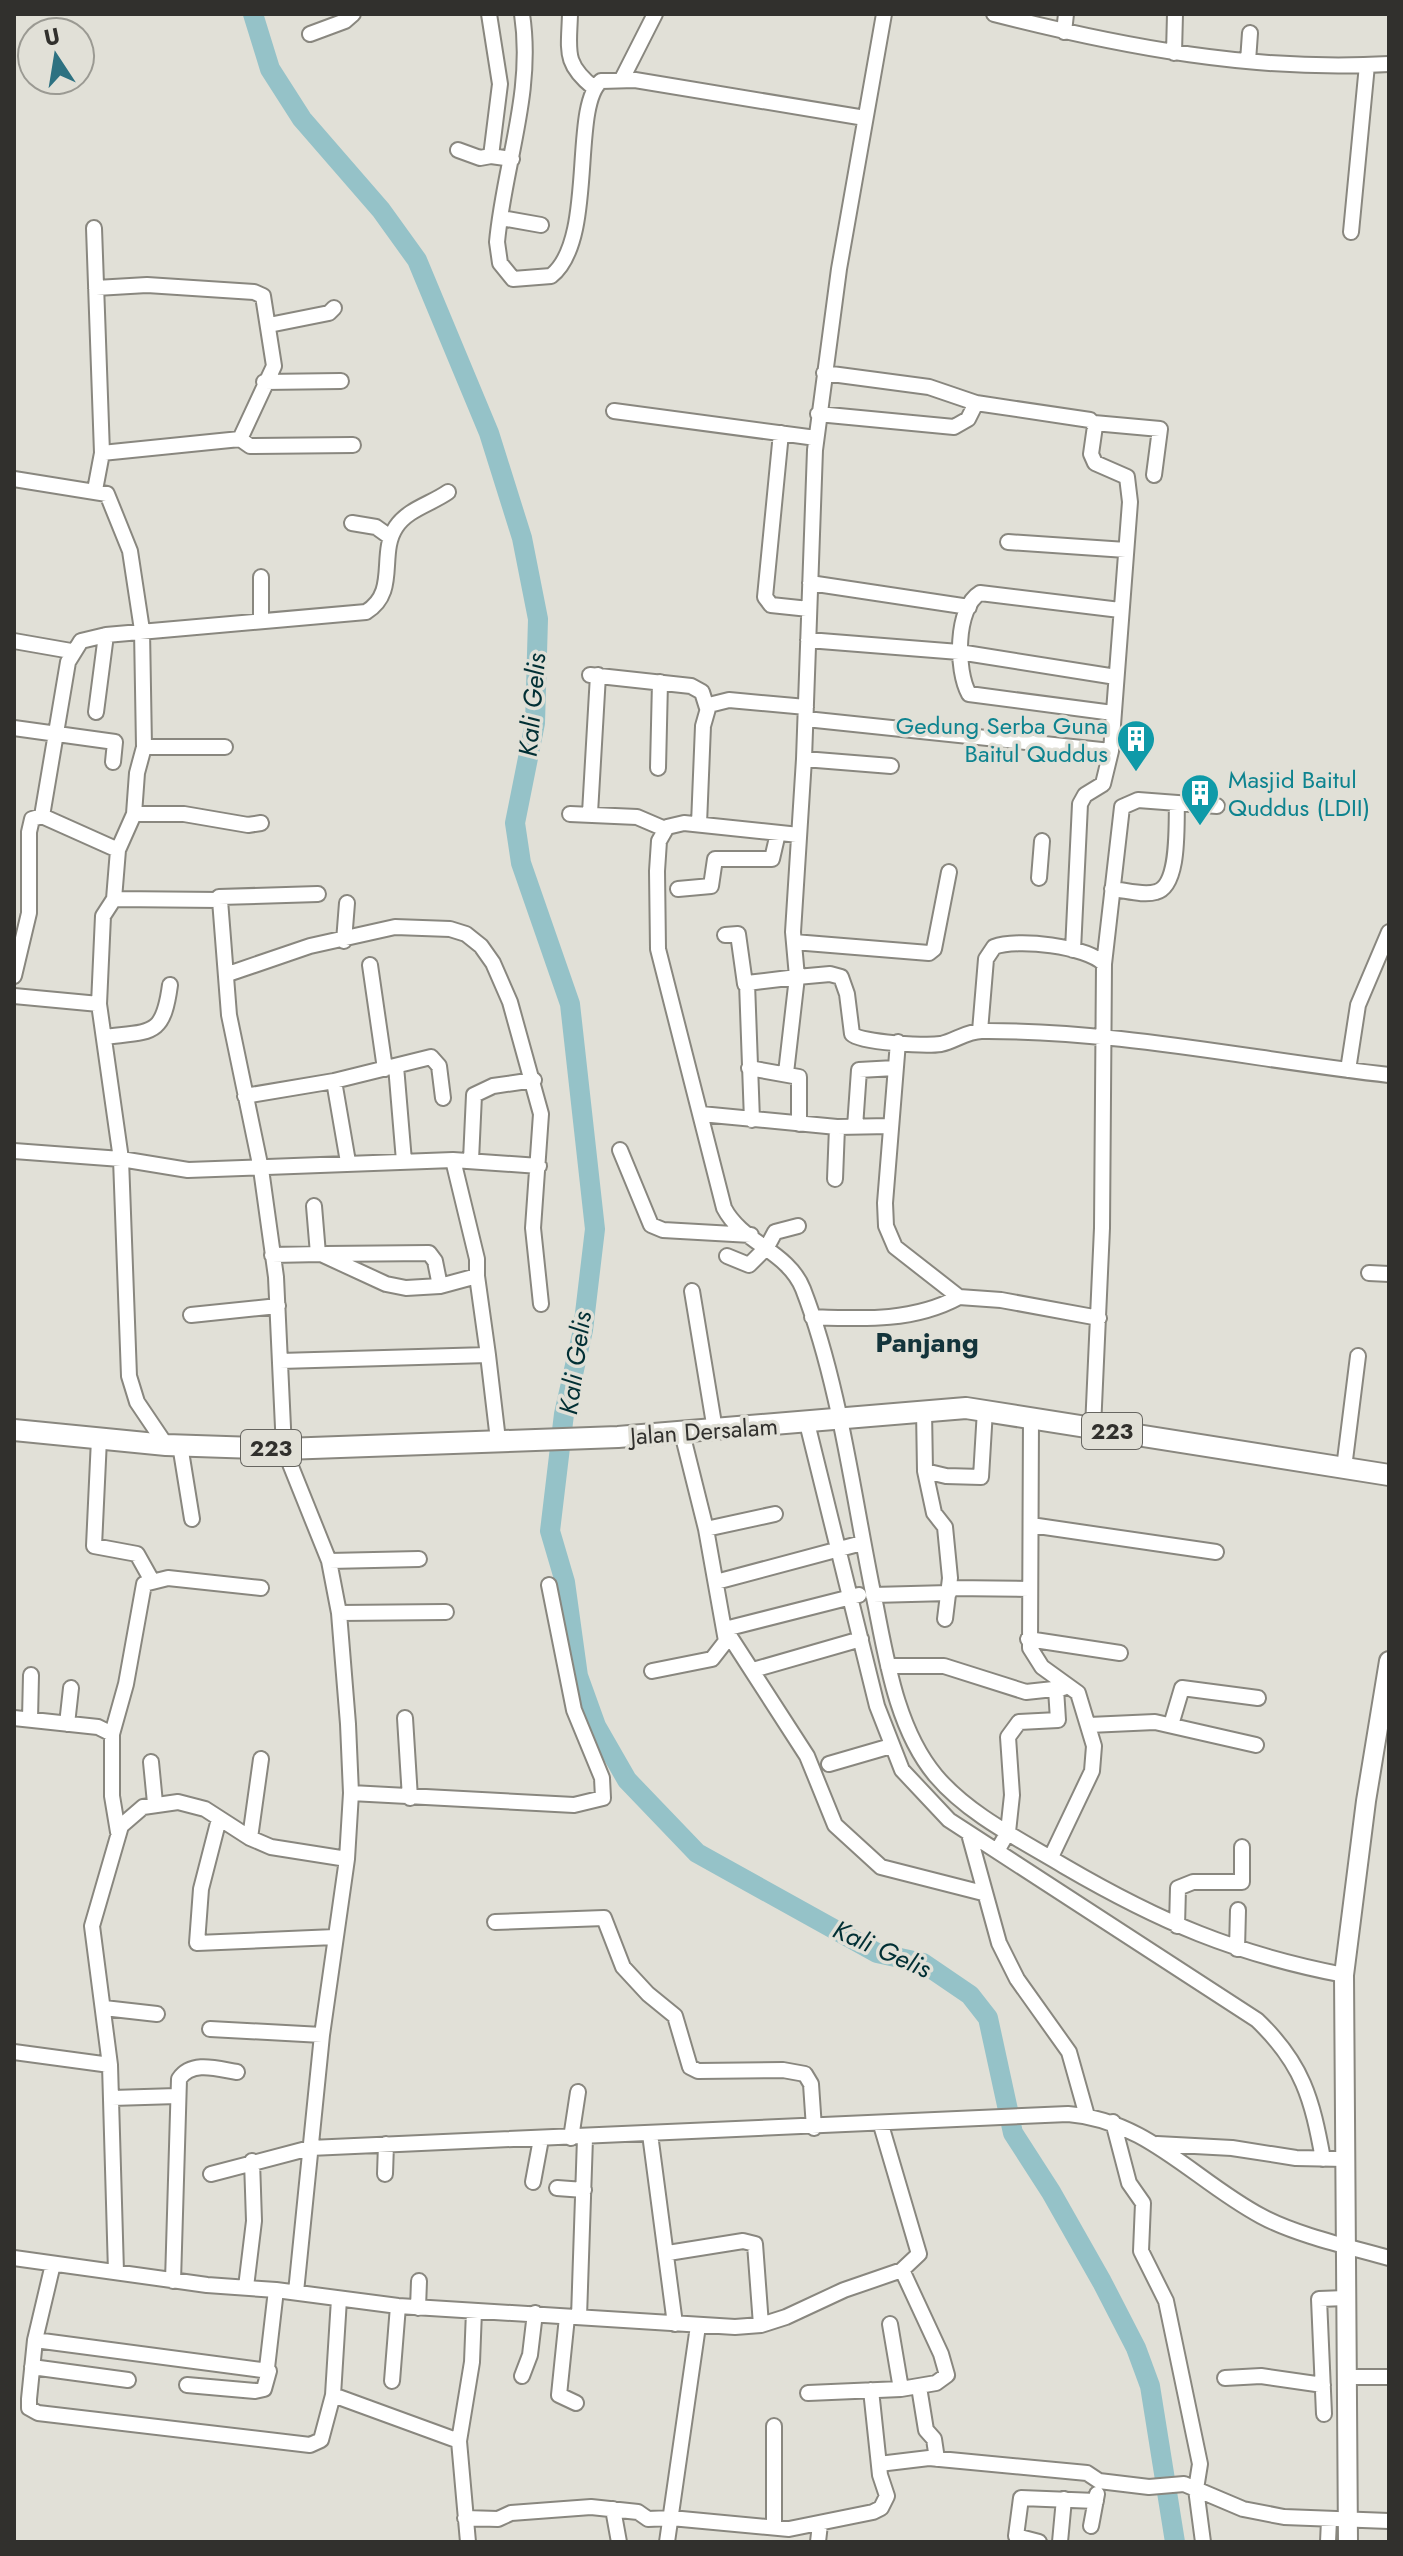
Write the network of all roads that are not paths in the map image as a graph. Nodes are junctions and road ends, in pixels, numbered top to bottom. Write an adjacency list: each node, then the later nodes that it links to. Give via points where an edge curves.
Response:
1 (353, 14): 12 (street)
2 (489, 14): 21 (street, via 500,84)
3 (522, 14): 22 (street, via 525,71)
4 (570, 14): 18 (street, via 569,59)
5 (655, 14): 17 (street)
6 (884, 14): 19 (street)
7 (994, 14): 10 (street)
8 (1066, 14): 10 (street)
9 (1175, 14): 13 (street)
10 (1064, 32): 13 (street)
11 (1250, 33): 14 (street)
12 (310, 34)
13 (1174, 53): 14 (street)
14 (1248, 61): 16 (street)
15 (1389, 64): 16 (street)
16 (1367, 65): 26 (street)
17 (622, 79): 18 (street, via 605,79); 19 (street)
18 (594, 88): 23 (street, via 572,238 558,269 540,279 507,276 497,254)
19 (865, 118): 30 (street)
20 (458, 150): 21 (street)
21 (491, 156): 22 (street)
22 (512, 159): 23 (street)
23 (501, 218): 24 (street)
24 (541, 225)
25 (94, 228): 27 (street)
26 (1351, 232)
27 (96, 288): 29 (street, via 147,285 254,292 265,299); 41 (street)
28 (334, 308): 29 (street)
29 (269, 325): 32 (street, via 274,366)
30 (824, 373): 33 (street, via 929,387); 35 (street)
31 (341, 381): 32 (street)
32 (264, 382): 39 (street)
33 (976, 403): 35 (street, via 968,419 952,427); 36 (street)
34 (614, 411): 37 (street)
35 (818, 414): 38 (street)
36 (1094, 423): 42 (street, via 1160,429); 49 (street, via 1095,463 1122,473 1128,481)
37 (781, 433): 38 (street); 53 (street, via 765,597 771,605)
38 (816, 438): 51 (street)
39 (240, 439): 40 (street, via 250,446); 41 (street)
40 (353, 445)
41 (102, 453): 44 (street)
42 (1154, 475)
43 (14, 479): 44 (street)
44 (95, 490): 56 (street, via 107,494 125,538)
45 (448, 492): 47 (street, via 407,514)
46 (352, 523): 47 (street, via 376,527)
47 (390, 537): 55 (street, via 386,589 374,607 357,614)
48 (1008, 542): 49 (street)
49 (1126, 550): 54 (street)
50 (261, 577): 55 (street)
51 (810, 583): 52 (street); 53 (street)
52 (969, 607): 54 (street, via 976,595 986,593); 61 (street)
53 (809, 609): 58 (street)
54 (1120, 610): 62 (street)
55 (261, 620): 56 (street)
56 (142, 630): 57 (street); 70 (street)
57 (106, 635): 60 (street, via 81,641); 65 (street)
58 (808, 640): 61 (street); 66 (street)
59 (14, 641): 60 (street)
60 (71, 651): 69 (street)
61 (959, 652): 62 (street); 67 (street, via 969,694)
62 (1116, 677): 67 (street)
63 (660, 682): 64 (street, via 699,689); 76 (street); 79 (street, via 594,675)
64 (707, 708): 66 (street, via 729,700); 84 (street)
65 (96, 712)
66 (806, 713): 72 (street); 73 (street)
67 (1113, 713): 72 (street)
68 (14, 728): 69 (street)
69 (58, 735): 74 (street, via 115,742); 82 (street)
70 (144, 747): 71 (street); 80 (street)
71 (225, 747)
72 (1111, 751): 102 (street, via 1103,784 1080,804)
73 (804, 759): 75 (street); 87 (street)
74 (113, 762)
75 (891, 766)
76 (658, 768)
77 (1177, 804): 78 (street); 93 (street, via 1134,800 1122,807); 93 (street, via 1173,872 1167,886 1156,892)
78 (1217, 806)
79 (590, 813): 81 (street); 85 (street, via 643,818)
80 (134, 814): 83 (street); 89 (street)
81 (570, 814)
82 (42, 816): 89 (street); 106 (street, via 29,825 29,913)
83 (261, 823)
84 (699, 824): 85 (street); 86 (street)
85 (665, 829): 126 (street, via 657,871 658,949)
86 (778, 833): 87 (street); 92 (street, via 772,859 715,859 711,886)
87 (799, 835): 101 (street)
88 (1042, 841): 91 (street)
89 (118, 850): 96 (street)
90 (949, 872): 101 (street, via 929,953)
91 (1039, 878)
92 (678, 889)
93 (1112, 889): 103 (street)
94 (318, 894): 95 (street)
95 (219, 897): 96 (street); 105 (street)
96 (114, 899): 111 (street, via 103,916)
97 (347, 903): 100 (street)
98 (1389, 932): 119 (street, via 1358,1005)
99 (725, 935): 108 (street, via 738,934)
100 (344, 941): 105 (street, via 310,946); 122 (street, via 395,927 430,925 466,934 497,971)
101 (794, 942): 107 (street)
102 (1073, 950): 103 (street); 112 (street, via 1028,944 992,948 986,959)
103 (1104, 964): 114 (street)
104 (370, 965): 116 (street)
105 (228, 974): 124 (street, via 229,1015)
106 (14, 976)
107 (797, 977): 108 (street); 115 (street, via 841,977 854,1036); 120 (street)
108 (745, 984): 117 (street)
109 (170, 985): 113 (street, via 159,1024)
110 (14, 996): 111 (street)
111 (99, 1004): 113 (street)
112 (980, 1031): 114 (street); 115 (street, via 938,1044)
113 (104, 1037): 134 (street)
114 (1106, 1039): 119 (street); 159 (street)
115 (898, 1042): 118 (street)
116 (391, 1067): 123 (street); 125 (street, via 434,1057); 137 (street)
117 (749, 1068): 120 (street); 127 (street)
118 (895, 1068): 129 (street); 131 (street, via 859,1070)
119 (1348, 1070): 121 (street)
120 (786, 1073): 128 (street, via 799,1077)
121 (1389, 1075)
122 (534, 1080): 136 (street, via 493,1086 474,1095); 139 (street, via 541,1114)
123 (334, 1081): 124 (street); 138 (street)
124 (245, 1096): 140 (street)
125 (443, 1098)
126 (701, 1114): 127 (street); 144 (street, via 724,1208)
127 (752, 1120): 128 (street)
128 (799, 1124): 130 (street)
129 (890, 1126): 131 (street); 154 (street, via 885,1203 889,1235 901,1254)
130 (837, 1127): 131 (street); 141 (street)
131 (855, 1127)
132 (620, 1150): 144 (street, via 651,1225)
133 (14, 1151): 134 (street)
134 (121, 1159): 140 (street, via 165,1169); 174 (street, via 129,1376 137,1402)
135 (453, 1160): 136 (street); 137 (street); 151 (street)
136 (471, 1160): 139 (street)
137 (404, 1161): 138 (street)
138 (348, 1162): 140 (street)
139 (539, 1166): 155 (street, via 533,1228)
140 (261, 1169): 147 (street)
141 (835, 1179)
142 (314, 1206): 146 (street)
143 (798, 1226): 145 (street, via 779,1229)
144 (751, 1235): 145 (street)
145 (767, 1247): 148 (street, via 749,1265); 158 (street, via 793,1270)
146 (320, 1254): 147 (street); 152 (street, via 386,1284); 152 (street, via 427,1252 435,1261)
147 (272, 1255): 156 (street)
148 (727, 1256)
149 (1369, 1273): 150 (street)
150 (1389, 1274)
151 (477, 1276): 152 (street); 160 (street)
152 (440, 1286)
153 (692, 1291): 170 (street)
154 (959, 1297): 158 (street, via 889,1318); 159 (street)
155 (541, 1304)
156 (278, 1306): 157 (street); 162 (street)
157 (191, 1315)
158 (812, 1317): 166 (street)
159 (1099, 1318): 168 (street)
160 (488, 1355): 162 (street); 173 (street)
161 (1358, 1356): 176 (street)
162 (280, 1361): 175 (street)
163 (924, 1410): 164 (main road, Jalan Dersalam / 223); 166 (main road, Jalan Dersalam / 223); 177 (street)
164 (985, 1410): 165 (main road, Jalan Dersalam / 223); 177 (street, via 981,1477)
165 (1031, 1417): 168 (main road, Jalan Dersalam / 223); 181 (street)
166 (836, 1420): 167 (main road, Jalan Dersalam / 223); 183 (street)
167 (810, 1423): 170 (main road, Jalan Dersalam / 223); 183 (street)
168 (1093, 1428): 176 (main road, Jalan Dersalam / 223)
169 (14, 1430): 172 (main road, Jalan Dersalam / 223)
170 (715, 1430): 171 (main road, Jalan Dersalam / 223)
171 (682, 1433): 173 (main road, Jalan Dersalam / 223); 182 (street)
172 (99, 1439): 174 (main road, Jalan Dersalam / 223); 187 (street, via 94,1546 137,1554)
173 (498, 1440): 175 (main road, Jalan Dersalam / 223)
174 (173, 1445): 175 (main road, Jalan Dersalam / 223); 180 (street)
175 (284, 1449): 186 (street)
176 (1344, 1468): 178 (main road, Jalan Dersalam / 223)
177 (925, 1471): 192 (street, via 934,1513 945,1527)
178 (1389, 1475)
179 (775, 1514): 182 (street)
180 (192, 1519)
181 (1031, 1525): 184 (street); 191 (street)
182 (706, 1529): 188 (street)
183 (849, 1546): 188 (street); 193 (street); 194 (street)
184 (1216, 1552)
185 (419, 1559): 186 (street)
186 (329, 1561): 196 (street)
187 (151, 1579): 190 (street); 216 (street, via 140,1591 126,1684)
188 (716, 1582): 198 (street)
189 (549, 1585): 224 (street, via 574,1710 602,1778 603,1798 574,1805)
190 (261, 1588)
191 (1029, 1589): 192 (street); 200 (street)
192 (950, 1591): 193 (street); 197 (street)
193 (873, 1594): 194 (street); 203 (street)
194 (850, 1597): 198 (street); 199 (street)
195 (446, 1612): 196 (street)
196 (339, 1613): 223 (street)
197 (945, 1619)
198 (725, 1629): 204 (street); 205 (street, via 725,1646 712,1659)
199 (861, 1639): 204 (street); 218 (street)
200 (1028, 1639): 201 (street); 208 (street, via 1038,1662)
201 (1120, 1653)
202 (1389, 1661): 242 (main road)
203 (888, 1666): 208 (street, via 944,1666 1026,1692); 217 (street)
204 (753, 1670): 235 (street, via 807,1756 835,1825 881,1867)
205 (652, 1671)
206 (31, 1675): 212 (street)
207 (71, 1688): 213 (street)
208 (1064, 1688): 214 (street, via 1080,1696); 228 (street, via 1058,1720 1019,1722 1008,1737 1013,1785)
209 (1258, 1698): 215 (street, via 1182,1688)
210 (14, 1718): 212 (street)
211 (405, 1718): 224 (street)
212 (30, 1719): 213 (street)
213 (67, 1724): 216 (street)
214 (1089, 1725): 215 (street); 233 (street, via 1092,1771)
215 (1171, 1725): 219 (street)
216 (112, 1734): 227 (street, via 112,1796)
217 (912, 1735): 218 (street); 228 (street, via 945,1786)
218 (890, 1744): 222 (street); 229 (street, via 923,1796)
219 (1256, 1745)
220 (261, 1759): 230 (street)
221 (151, 1762): 225 (street)
222 (829, 1764)
223 (351, 1793): 224 (street); 234 (street)
224 (410, 1798)
225 (155, 1803): 226 (street, via 196,1805); 227 (street, via 133,1812)
226 (219, 1819): 230 (street); 240 (street, via 201,1889 197,1943)
227 (119, 1832): 243 (street, via 92,1926)
228 (1007, 1833): 232 (street); 233 (street)
229 (969, 1834): 232 (street); 235 (street)
230 (250, 1838): 234 (street, via 288,1851)
231 (1242, 1847): 239 (street, via 1242,1882 1193,1882 1178,1888)
232 (998, 1850): 237 (street)
233 (1051, 1857): 237 (street)
234 (347, 1859): 240 (street)
235 (983, 1893): 253 (street, via 1011,1969 1075,2063)
236 (1238, 1910): 241 (street)
237 (1114, 1913): 239 (street); 263 (street, via 1280,2043 1308,2087)
238 (495, 1922): 256 (street, via 604,1918 628,1973 675,2016 690,2067 805,2074 811,2084)
239 (1177, 1926): 241 (street)
240 (335, 1937): 246 (street)
241 (1237, 1949): 242 (street)
242 (1344, 1975): 264 (main road)
243 (104, 2008): 244 (street); 248 (street)
244 (157, 2014)
245 (210, 2029): 246 (street)
246 (322, 2035): 262 (street)
247 (14, 2052): 248 (street)
248 (110, 2065): 252 (street)
249 (237, 2072): 251 (street, via 191,2069 181,2076)
250 (578, 2092): 258 (street)
251 (177, 2096): 252 (street); 278 (street)
252 (112, 2098): 277 (street)
253 (1087, 2116): 254 (street); 255 (street)
254 (1113, 2122): 261 (street); 317 (street, via 1129,2183 1143,2203 1141,2251 1166,2301 1198,2451 1200,2475)
255 (881, 2125): 256 (street); 276 (street, via 919,2254)
256 (814, 2128): 257 (street)
257 (650, 2134): 258 (street); 272 (street)
258 (578, 2138): 259 (street); 270 (street)
259 (541, 2139): 260 (street); 268 (street)
260 (386, 2144): 262 (street); 267 (street)
261 (1157, 2144): 263 (street); 271 (street, via 1261,2216)
262 (310, 2148): 265 (street); 282 (street)
263 (1323, 2159): 264 (street)
264 (1345, 2159): 271 (main road)
265 (252, 2161): 266 (street); 280 (street, via 254,2221)
266 (211, 2174)
267 (385, 2174)
268 (533, 2182)
269 (557, 2188): 270 (street)
270 (584, 2190): 289 (street)
271 (1345, 2246): 274 (street); 283 (main road)
272 (668, 2253): 290 (street); 292 (street, via 743,2241 755,2244)
273 (14, 2258): 275 (street)
274 (1389, 2258)
275 (53, 2264): 277 (street); 294 (street)
276 (902, 2270): 292 (street); 305 (street, via 947,2371 945,2380)
277 (116, 2272): 278 (street)
278 (173, 2281): 280 (street)
279 (419, 2281): 286 (street)
280 (246, 2287): 281 (street)
281 (276, 2290): 282 (street); 296 (street)
282 (296, 2292): 284 (street)
283 (1346, 2298): 298 (main road); 304 (street, via 1319,2299)
284 (339, 2299): 285 (street); 309 (street)
285 (398, 2306): 286 (street); 302 (street)
286 (418, 2308): 287 (street)
287 (474, 2311): 288 (street); 313 (street)
288 (535, 2313): 289 (street); 297 (street)
289 (573, 2317): 290 (street); 310 (street, via 558,2392)
290 (675, 2324): 293 (street)
291 (890, 2324): 306 (street)
292 (761, 2325): 293 (street)
293 (698, 2326): 322 (street)
294 (35, 2340): 295 (street); 296 (street)
295 (32, 2367): 301 (street); 309 (street, via 29,2408 38,2413 310,2445 321,2440)
296 (267, 2368): 303 (street, via 270,2376 264,2389)
297 (522, 2376)
298 (1347, 2377): 299 (street); 324 (main road)
299 (1389, 2377)
300 (1225, 2378): 304 (street, via 1261,2376)
301 (128, 2380)
302 (392, 2381)
303 (187, 2385)
304 (1323, 2385): 311 (street)
305 (919, 2387): 306 (street); 314 (street)
306 (901, 2389): 307 (street)
307 (871, 2390): 308 (street); 315 (street)
308 (808, 2393)
309 (333, 2395): 313 (street)
310 (576, 2403)
311 (1324, 2414)
312 (774, 2426): 328 (street)
313 (459, 2441): 321 (street)
314 (937, 2459): 315 (street); 316 (street, via 1087,2473)
315 (879, 2464): 326 (street, via 887,2496 881,2508)
316 (1099, 2481): 317 (street); 319 (street)
317 (1190, 2486): 323 (street, via 1243,2509); 335 (street)
318 (1064, 2499): 319 (street); 333 (street, via 1019,2500 1017,2537); 334 (street)
319 (1096, 2501): 327 (street)
320 (613, 2509): 321 (street); 322 (street, via 648,2519); 330 (street)
321 (465, 2518): 329 (street)
322 (671, 2518): 328 (street); 331 (street)
323 (1329, 2520): 324 (street); 336 (street)
324 (1349, 2521): 325 (street); 337 (main road)
325 (1389, 2521)
326 (820, 2524): 328 (street); 332 (street)
327 (1091, 2526)
328 (774, 2527)
329 (468, 2542)
330 (619, 2542)
331 (667, 2542)
332 (818, 2542)
333 (1039, 2542)
334 (1060, 2542)
335 (1203, 2542)
336 (1328, 2542)
337 (1348, 2542)

